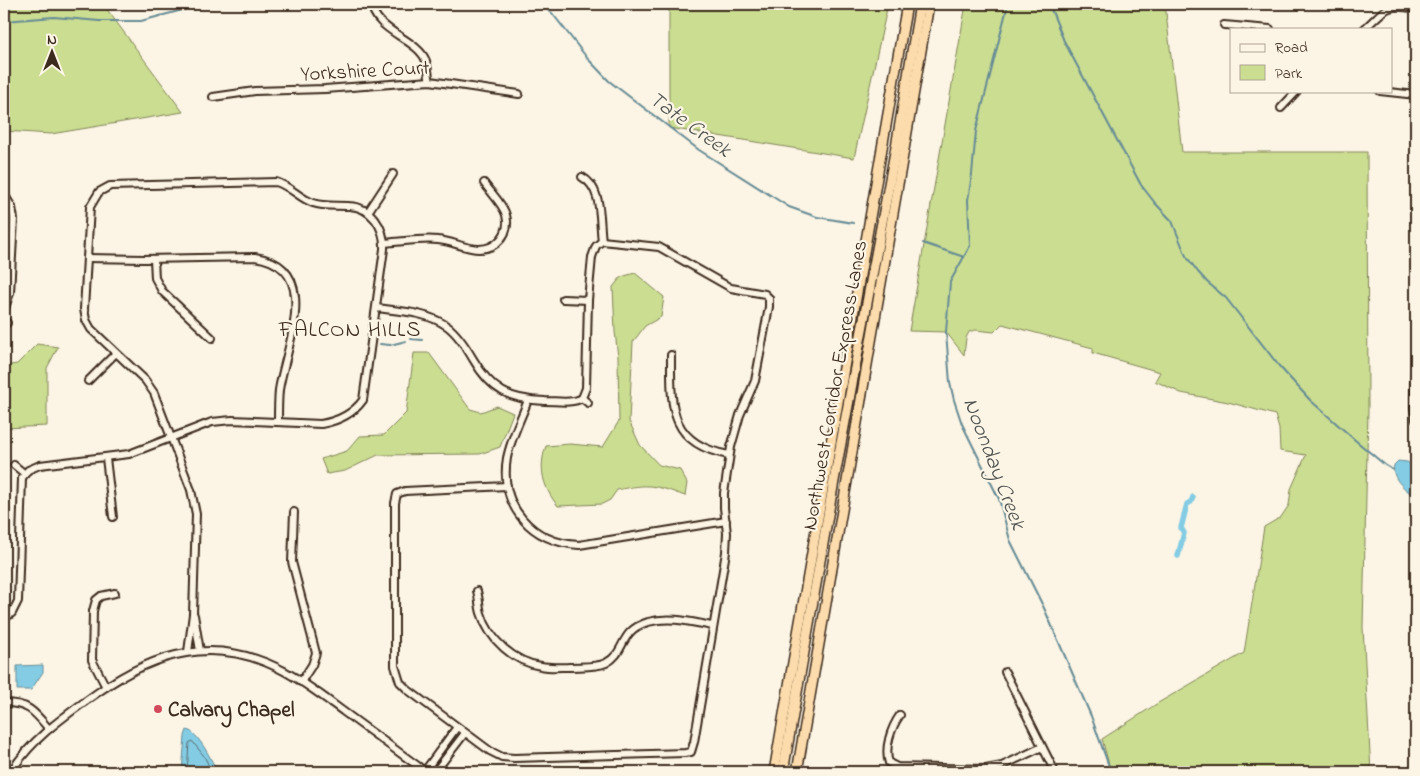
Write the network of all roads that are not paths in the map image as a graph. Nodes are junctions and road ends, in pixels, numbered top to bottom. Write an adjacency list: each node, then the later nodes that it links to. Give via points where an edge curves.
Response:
1 (372, 4): 9 (street, via 382,23 426,60)
2 (908, 4): 68 (highway)
3 (920, 4): 69 (highway, Northwest Corridor Express Lanes)
4 (929, 4): 53 (highway)
5 (1416, 9): 8 (street, via 1396,6 1384,9)
6 (1224, 25): 7 (street)
7 (1258, 28)
8 (1365, 28)
9 (430, 81): 12 (street, Yorkshire Court); 14 (street, Yorkshire Court, via 255,91)
10 (1296, 92): 15 (street)
11 (1389, 92): 13 (street)
12 (519, 94)
13 (1416, 95)
14 (213, 97)
15 (1281, 108)
16 (393, 174): 20 (street)
17 (582, 177): 21 (street, via 595,191)
18 (484, 184): 22 (street, via 504,210 506,221 500,241 491,247 478,249 438,240)
19 (4, 194): 28 (street, via 12,207 14,219 10,293)
20 (368, 212): 22 (street, via 380,225); 23 (street, via 355,206 313,202 276,182 110,186 99,192 90,207)
21 (602, 241): 26 (street, via 592,257); 40 (street, via 658,247 731,288 771,296 755,381 740,415)
22 (384, 243): 27 (street)
23 (87, 258): 24 (street); 31 (street, via 86,320)
24 (154, 259): 30 (street, via 155,278 162,292); 38 (street, via 255,257 269,260 287,275 294,290 295,314 279,391)
25 (563, 299): 26 (street)
26 (588, 300): 34 (street, via 586,388)
27 (376, 308): 35 (street, via 418,314 446,325 462,341 494,386 511,396); 38 (street, via 363,400 342,418 322,424)
28 (4, 311)
29 (1416, 317): 37 (street)
30 (212, 338)
31 (116, 353): 33 (street); 39 (street, via 150,386)
32 (671, 355): 40 (street, via 671,397 679,426 694,442)
33 (88, 380)
34 (582, 398): 35 (street, via 573,401); 36 (street)
35 (528, 400): 44 (street, via 508,456)
36 (588, 403)
37 (1416, 420)
38 (278, 421): 39 (street, via 218,421)
39 (172, 438): 41 (street, via 137,452); 50 (street, via 196,508)
40 (730, 454): 47 (street, via 724,493)
41 (106, 458): 43 (street, via 48,464); 46 (street)
42 (14, 465): 43 (street)
43 (25, 474): 51 (street, via 22,478 18,601 12,613)
44 (506, 486): 47 (street, via 515,509 528,524 549,540 568,545); 61 (street, via 395,492 396,673 403,686)
45 (294, 512): 57 (street, via 293,566 316,650 314,661)
46 (113, 517)
47 (726, 521): 52 (street, via 726,552)
48 (477, 591): 52 (street, via 481,613 495,639 518,659 541,666 600,665 614,657 629,632 656,620 672,619)
49 (115, 593): 58 (street, via 96,600 93,611 92,660)
50 (193, 614): 54 (street); 55 (street)
51 (4, 619)
52 (713, 626): 63 (street, via 693,754 507,758)
53 (819, 644): 70 (highway); 71 (highway)
54 (200, 651): 55 (street); 57 (street, via 227,652 256,660)
55 (188, 652): 58 (street, via 148,663)
56 (1005, 672): 64 (street)
57 (301, 682): 66 (street)
58 (106, 686): 62 (street)
59 (4, 704): 62 (street, via 28,707)
60 (900, 715): 64 (street, via 892,728 886,765 986,769 1002,766)
61 (457, 727): 63 (street); 66 (street)
62 (49, 729): 65 (street)
63 (465, 733): 67 (street)
64 (1042, 747): 72 (street)
65 (11, 772)
66 (425, 772)
67 (435, 772)
68 (774, 772)
69 (783, 772)
70 (791, 772)
71 (797, 772)
72 (1055, 772)

